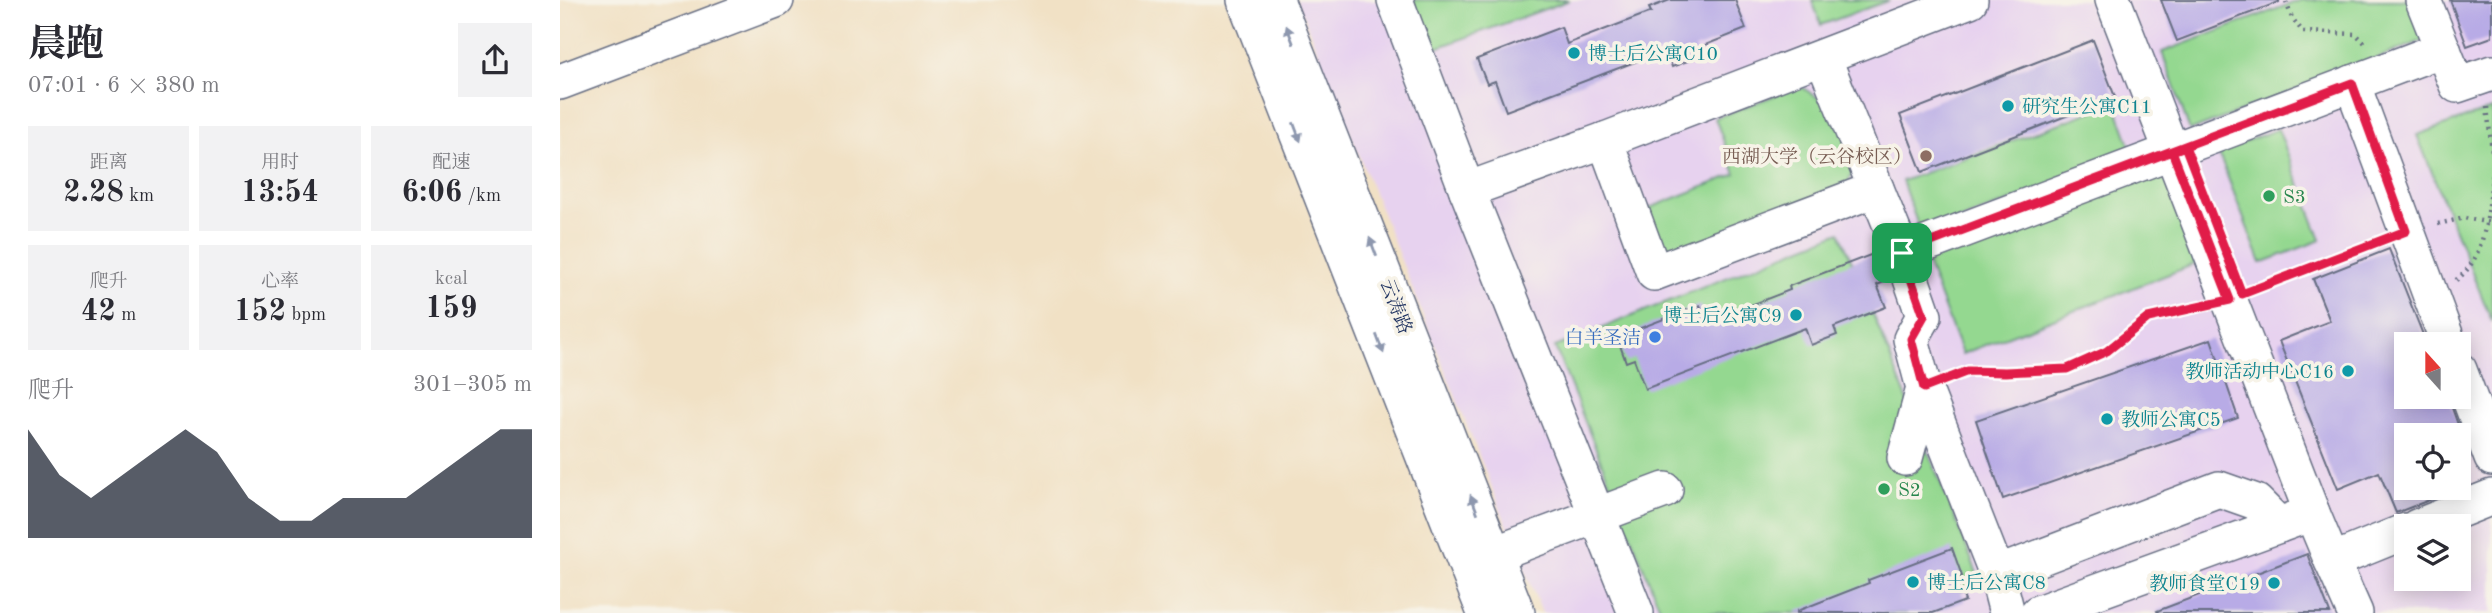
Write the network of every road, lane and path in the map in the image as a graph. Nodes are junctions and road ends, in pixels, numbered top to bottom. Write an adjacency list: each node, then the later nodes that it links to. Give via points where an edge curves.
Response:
1 (776, 0): 12 (street)
2 (1245, 0): 40 (street, 云涛路, one-way to 40)
3 (1276, 0): 37 (street, 云涛路, one-way to 3)
4 (1395, 0): 19 (street)
5 (1970, 0): 10 (street)
6 (2113, 0): 15 (street)
7 (2423, 0): 9 (street)
8 (2286, 2): 11 (path, via 2303,32 2356,34 2372,51)
9 (2443, 49): 11 (street); 13 (street, via 2456,85)
10 (1823, 57): 14 (street); 18 (street)
11 (2365, 78): 15 (street); 21 (street, via 2379,147)
12 (560, 82)
13 (2489, 86): 16 (path)
14 (1605, 140): 18 (street, via 1654,273); 19 (street)
15 (2172, 151): 22 (street); 24 (street)
16 (2492, 151)
17 (2492, 175): 20 (path)
18 (1876, 189): 22 (street)
19 (1467, 190): 33 (street)
20 (2489, 222): 21 (path, via 2464,218); 23 (path, via 2478,253 2459,279)
21 (2406, 231): 23 (street); 24 (path)
22 (1902, 253): 26 (street, via 1924,316 1911,339)
23 (2427, 288): 25 (street)
24 (2242, 294): 26 (path, via 2148,318 2107,351 2067,369 1968,371); 32 (street)
25 (2444, 332)
26 (1924, 388): 28 (street); 39 (street)
27 (2471, 402): 29 (street)
28 (1905, 458)
29 (2492, 458)
30 (1665, 489): 33 (street)
31 (2492, 497): 34 (street)
32 (2312, 513): 35 (street); 38 (street)
33 (1598, 514): 37 (street); 42 (street)
34 (2450, 514)
35 (2279, 525): 39 (street, via 2256,502 2219,489); 44 (street)
36 (2394, 536): 38 (street)
37 (1494, 554): 41 (street, 云涛路)
38 (2332, 561): 45 (street)
39 (1997, 574): 43 (street)
40 (1485, 613)
41 (1517, 613)
42 (1636, 613)
43 (2007, 613)
44 (2038, 613)
45 (2355, 613)

